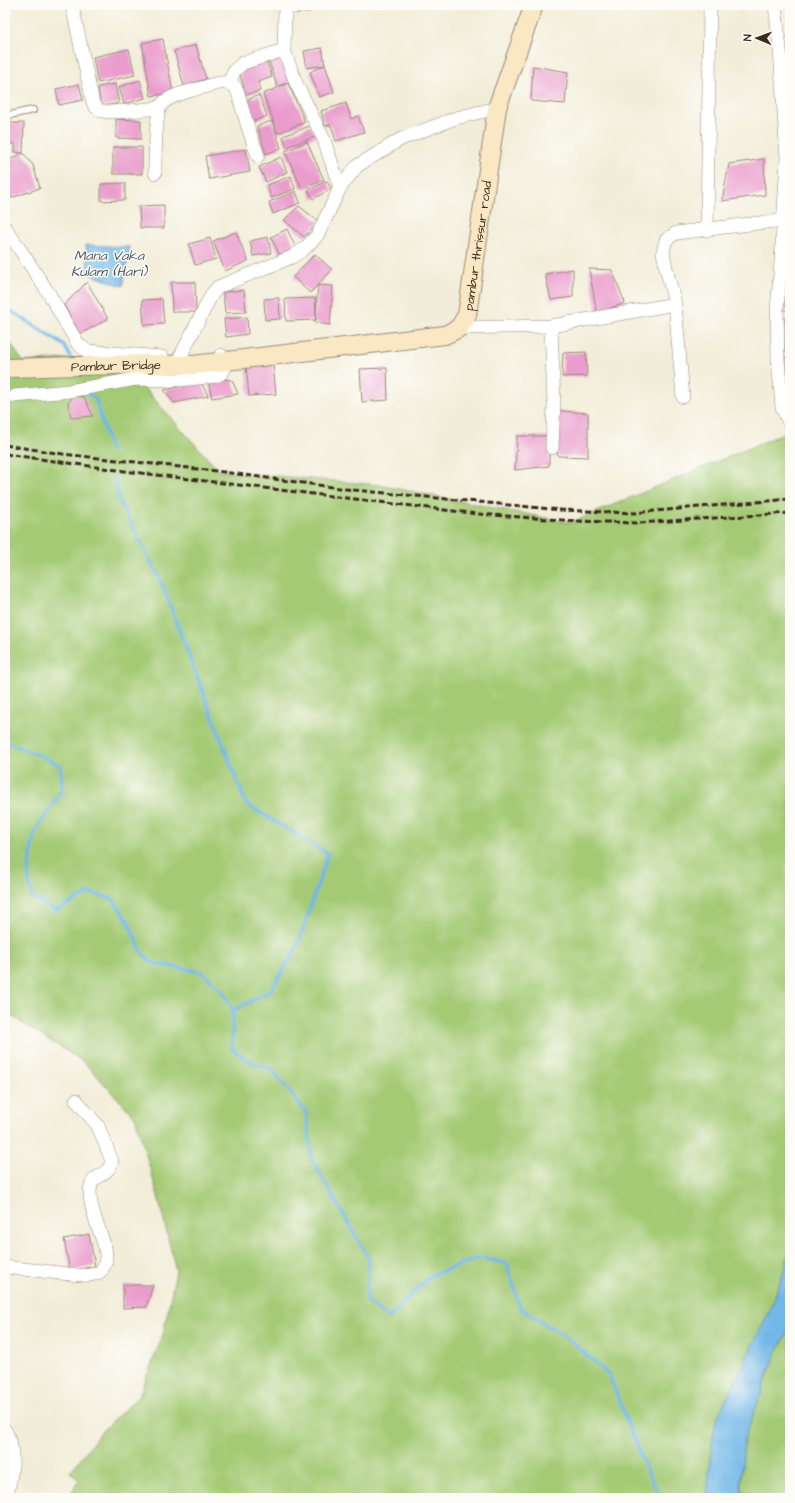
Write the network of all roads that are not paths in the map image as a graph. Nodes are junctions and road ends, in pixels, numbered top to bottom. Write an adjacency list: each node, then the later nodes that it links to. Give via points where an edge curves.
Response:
1 (72, 5): 9 (street, via 93,103 97,109 111,112)
2 (309, 5): 6 (street)
3 (534, 5): 10 (main road, pambur thrissur road)
4 (710, 5): 18 (street)
5 (775, 5): 16 (street, via 787,158)
6 (285, 6): 7 (street)
7 (284, 50): 8 (street, via 243,63 235,70); 15 (street, via 296,83 324,140)
8 (228, 84): 9 (street, via 216,83 175,96 162,103); 13 (street, via 235,86 239,94)
9 (159, 108): 14 (street)
10 (497, 108): 15 (street, via 456,118 401,139 357,166); 21 (main road, pambur thrissur road, via 467,315)
11 (33, 110): 12 (lane)
12 (5, 116)
13 (258, 156)
14 (155, 174)
15 (340, 188): 22 (street, via 317,236 304,249 292,257 218,287)
16 (784, 220): 18 (street); 27 (street, via 777,310 778,360 782,407)
17 (5, 227): 22 (street, via 48,292 78,344 88,351)
18 (707, 230): 19 (street, via 676,233 666,240 663,252)
19 (675, 304): 20 (street); 26 (street)
20 (551, 326): 21 (street); 28 (street, via 554,404)
21 (458, 328): 23 (main road, pambur thrissur road, via 445,335)
22 (180, 357): 23 (street, via 217,353)
23 (227, 361): 24 (main road, Pambur Bridge, via 194,365); 25 (street, via 224,370 216,376 179,380 136,379 69,391)
24 (5, 369)
25 (15, 396)
26 (683, 398)
27 (790, 425)
28 (552, 448)
29 (76, 1100): 30 (street, via 98,1126 112,1161 111,1168 106,1173 93,1180 90,1198 105,1251 103,1270 82,1275)
30 (5, 1268)
31 (5, 1430): 32 (street, via 12,1454 13,1471)
32 (6, 1498)

